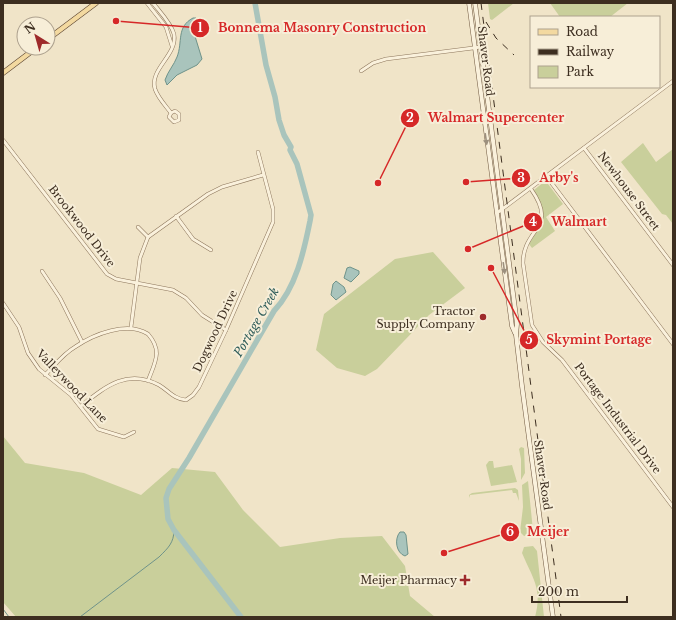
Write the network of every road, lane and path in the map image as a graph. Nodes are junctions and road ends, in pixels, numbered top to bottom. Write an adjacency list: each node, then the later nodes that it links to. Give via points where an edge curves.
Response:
1 (96, 3): 8 (main road)
2 (153, 3): 5 (street); 6 (street)
3 (469, 3): 11 (main road, Shaver Road)
4 (475, 3): 10 (main road, Shaver Road)
5 (148, 4): 7 (street)
6 (167, 21): 7 (street); 9 (street, via 174,34)
7 (163, 24): 9 (street)
8 (56, 33)
9 (172, 46): 16 (street, via 157,74 155,84 156,90)
10 (481, 47): 11 (street); 23 (main road, Shaver Road)
11 (475, 48): 13 (street, via 386,59); 24 (main road, Shaver Road, one-way to 24)
12 (25, 56): 14 (main road)
13 (362, 71)
14 (3, 73)
15 (673, 81): 18 (street)
16 (171, 113)
17 (3, 140): 31 (street, Brookwood Drive, via 104,271 116,279)
18 (584, 148): 21 (street); 29 (street, Newhouse Street)
19 (258, 152): 20 (street, Dogwood Drive)
20 (263, 175): 25 (street, via 214,190); 34 (street, Dogwood Drive, via 273,209 273,222)
21 (547, 177): 22 (street); 37 (street)
22 (530, 189): 23 (street); 42 (street, Portage Industrial Drive, via 539,201 542,214 540,223 524,249 523,258 532,325 543,342 562,360)
23 (502, 209): 24 (street); 35 (main road, Shaver Road, via 517,324)
24 (496, 213): 35 (main road, Shaver Road, one-way to 35, via 512,326)
25 (176, 216): 27 (street); 28 (street, via 194,239)
26 (138, 227): 27 (street)
27 (148, 237): 31 (street, via 141,252)
28 (211, 250)
29 (673, 265)
30 (42, 271): 36 (street, via 60,298)
31 (135, 283): 33 (street); 34 (street, Brookwood Drive, via 177,292 202,315)
32 (3, 303): 38 (street, Valleywood Lane, via 19,327 28,353)
33 (131, 328): 36 (street, via 106,333); 39 (street, via 148,334 157,349 156,360)
34 (226, 330): 39 (street, Dogwood Drive, via 199,387 190,398 178,399)
35 (516, 335): 43 (main road, Shaver Road)
36 (82, 342): 38 (street, via 64,355)
37 (673, 344)
38 (46, 375): 40 (street, Valleywood Lane)
39 (148, 380): 40 (street, Dogwood Drive, via 118,381 107,386)
40 (81, 406): 41 (street, Valleywood Lane, via 101,430 124,437)
41 (134, 432)
42 (673, 507)
43 (553, 617)

